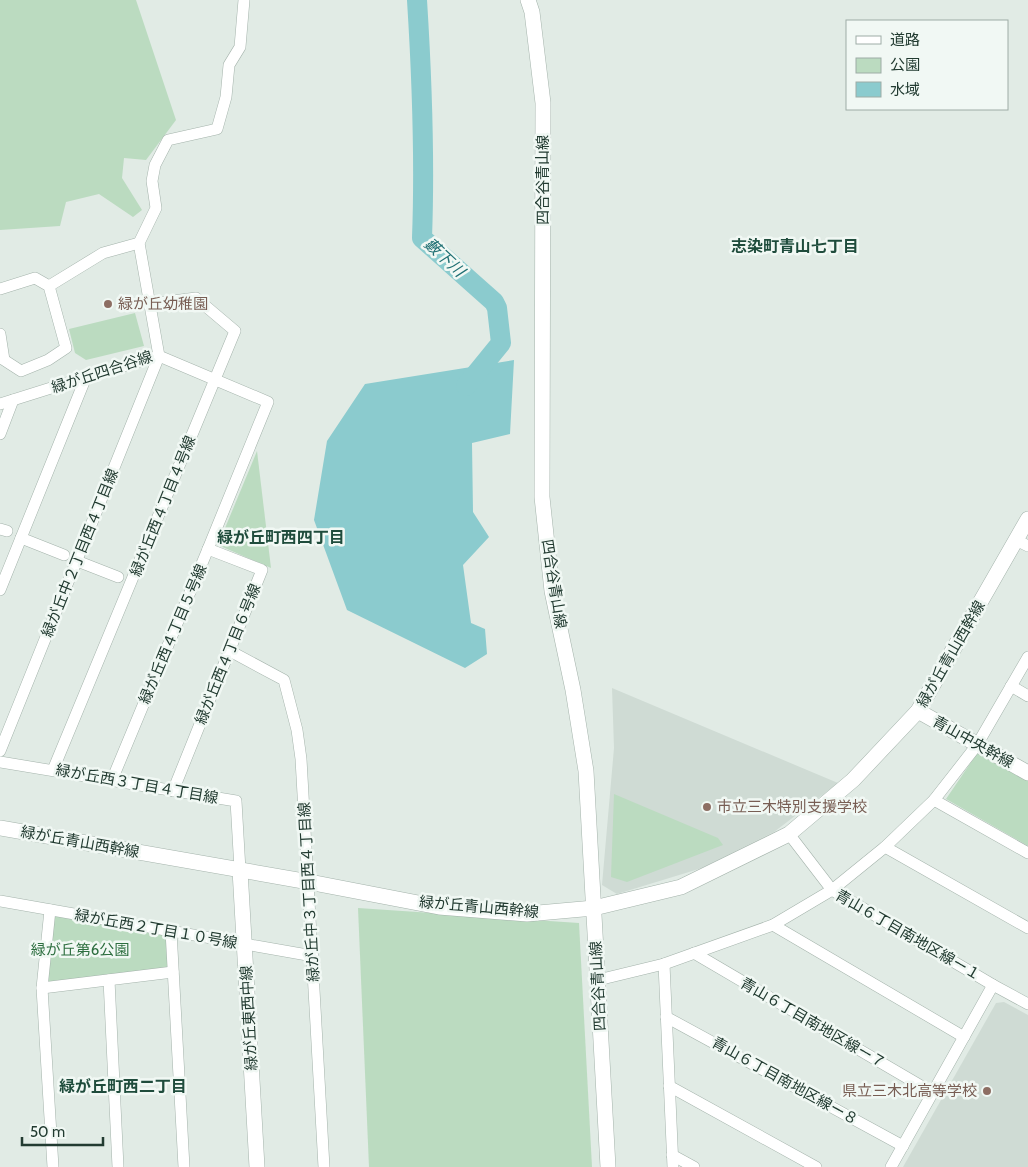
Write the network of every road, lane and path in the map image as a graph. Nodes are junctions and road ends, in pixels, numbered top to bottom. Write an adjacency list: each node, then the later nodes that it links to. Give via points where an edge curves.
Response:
1 (244, 0): 3 (street, via 240,47 229,64 226,97 217,128 168,140 155,165 152,180 156,208)
2 (528, 0): 43 (street, 四合谷青山線, via 543,103 542,497 552,591 574,690 586,771)
3 (139, 243): 4 (street, via 103,254); 6 (street, 緑が丘四合谷線)
4 (49, 286): 5 (street, via 35,278); 7 (street, via 66,348 21,371 4,360)
5 (0, 289)
6 (150, 304): 8 (street, 緑が丘四合谷線); 10 (street, 緑が丘西４丁目４号線, via 196,298 235,331)
7 (0, 334)
8 (159, 356): 9 (street, 緑が丘四合谷線); 10 (street, 緑が丘西４丁目５号線); 19 (street, 緑が丘中２丁目西４丁目線)
9 (86, 377): 11 (street, 緑が丘四合谷線); 15 (street)
10 (215, 379): 17 (street, 緑が丘西４丁目５号線, via 268,402); 30 (street, 緑が丘西４丁目４号線)
11 (13, 400): 12 (street, 緑が丘四合谷線); 13 (street)
12 (0, 404)
13 (0, 434)
14 (1028, 519): 16 (street, 緑が丘青山西幹線)
15 (21, 538): 18 (street); 21 (street)
16 (1022, 543): 26 (street, 緑が丘青山西幹線)
17 (208, 549): 22 (street, 緑が丘西４丁目６号線, via 262,570); 32 (street, 緑が丘西４丁目５号線)
18 (64, 555)
19 (77, 561): 20 (street); 28 (street, 緑が丘中２丁目西４丁目線)
20 (118, 578)
21 (0, 590)
22 (230, 651): 33 (street, 緑が丘西４丁目６号線); 40 (street, 緑が丘中３丁目西４丁目線, via 284,680 301,759)
23 (1028, 657): 24 (street)
24 (1011, 686): 25 (street); 27 (street)
25 (1028, 696)
26 (918, 711): 27 (street, 青山中央幹線); 36 (street, 緑が丘青山西幹線, via 853,780)
27 (977, 744): 31 (street, 青山中央幹線); 34 (street)
28 (0, 751)
29 (0, 762): 30 (street, 緑が丘西３丁目４丁目線)
30 (53, 770): 32 (street, 緑が丘西３丁目４丁目線)
31 (1028, 774)
32 (112, 780): 33 (street, 緑が丘西３丁目４丁目線)
33 (173, 791): 39 (street, 緑が丘西３丁目４丁目線, via 236,801)
34 (934, 800): 37 (street); 38 (street)
35 (0, 828): 39 (street, 緑が丘青山西幹線)
36 (789, 834): 41 (street, 青山６丁目南地区線ー１); 43 (street, 緑が丘青山西幹線, via 681,887)
37 (885, 847): 41 (street); 46 (street)
38 (1028, 853)
39 (240, 870): 40 (street, 緑が丘青山西幹線); 48 (street, 緑が丘東西中線)
40 (309, 882): 43 (street, 緑が丘青山西幹線, via 439,907 527,914); 50 (street, 緑が丘中３丁目西４丁目線)
41 (832, 890): 45 (street); 55 (street, 青山６丁目南地区線ー１)
42 (0, 901): 44 (street, 緑が丘西２丁目１０号線)
43 (594, 908): 54 (street, 四合谷青山線)
44 (50, 910): 47 (street, 緑が丘西２丁目１０号線); 56 (street)
45 (773, 925): 49 (street); 59 (street)
46 (1028, 928)
47 (171, 931): 48 (street, 緑が丘西２丁目１０号線); 52 (street)
48 (244, 944): 50 (street, 緑が丘西２丁目１０号線); 67 (street, 緑が丘東西中線)
49 (694, 953): 51 (street); 61 (street, 青山６丁目南地区線ー７)
50 (313, 956): 68 (street, 緑が丘中３丁目西４丁目線)
51 (664, 964): 54 (street); 58 (street)
52 (173, 972): 53 (street); 66 (street)
53 (109, 980): 56 (street); 65 (street)
54 (598, 980): 69 (street, 四合谷青山線)
55 (994, 985): 57 (street, 青山６丁目南地区線ー１); 59 (street)
56 (42, 988): 64 (street)
57 (1028, 1004)
58 (666, 1017): 60 (street); 62 (street, 青山６丁目南地区線ー８)
59 (964, 1037): 61 (street)
60 (669, 1086): 63 (street); 72 (street)
61 (933, 1093): 62 (street)
62 (903, 1146): 73 (street)
63 (672, 1155): 70 (street); 71 (street)
64 (53, 1167)
65 (118, 1167)
66 (184, 1167)
67 (257, 1167)
68 (324, 1167)
69 (608, 1167)
70 (673, 1167)
71 (694, 1167)
72 (816, 1167)
73 (891, 1167)

